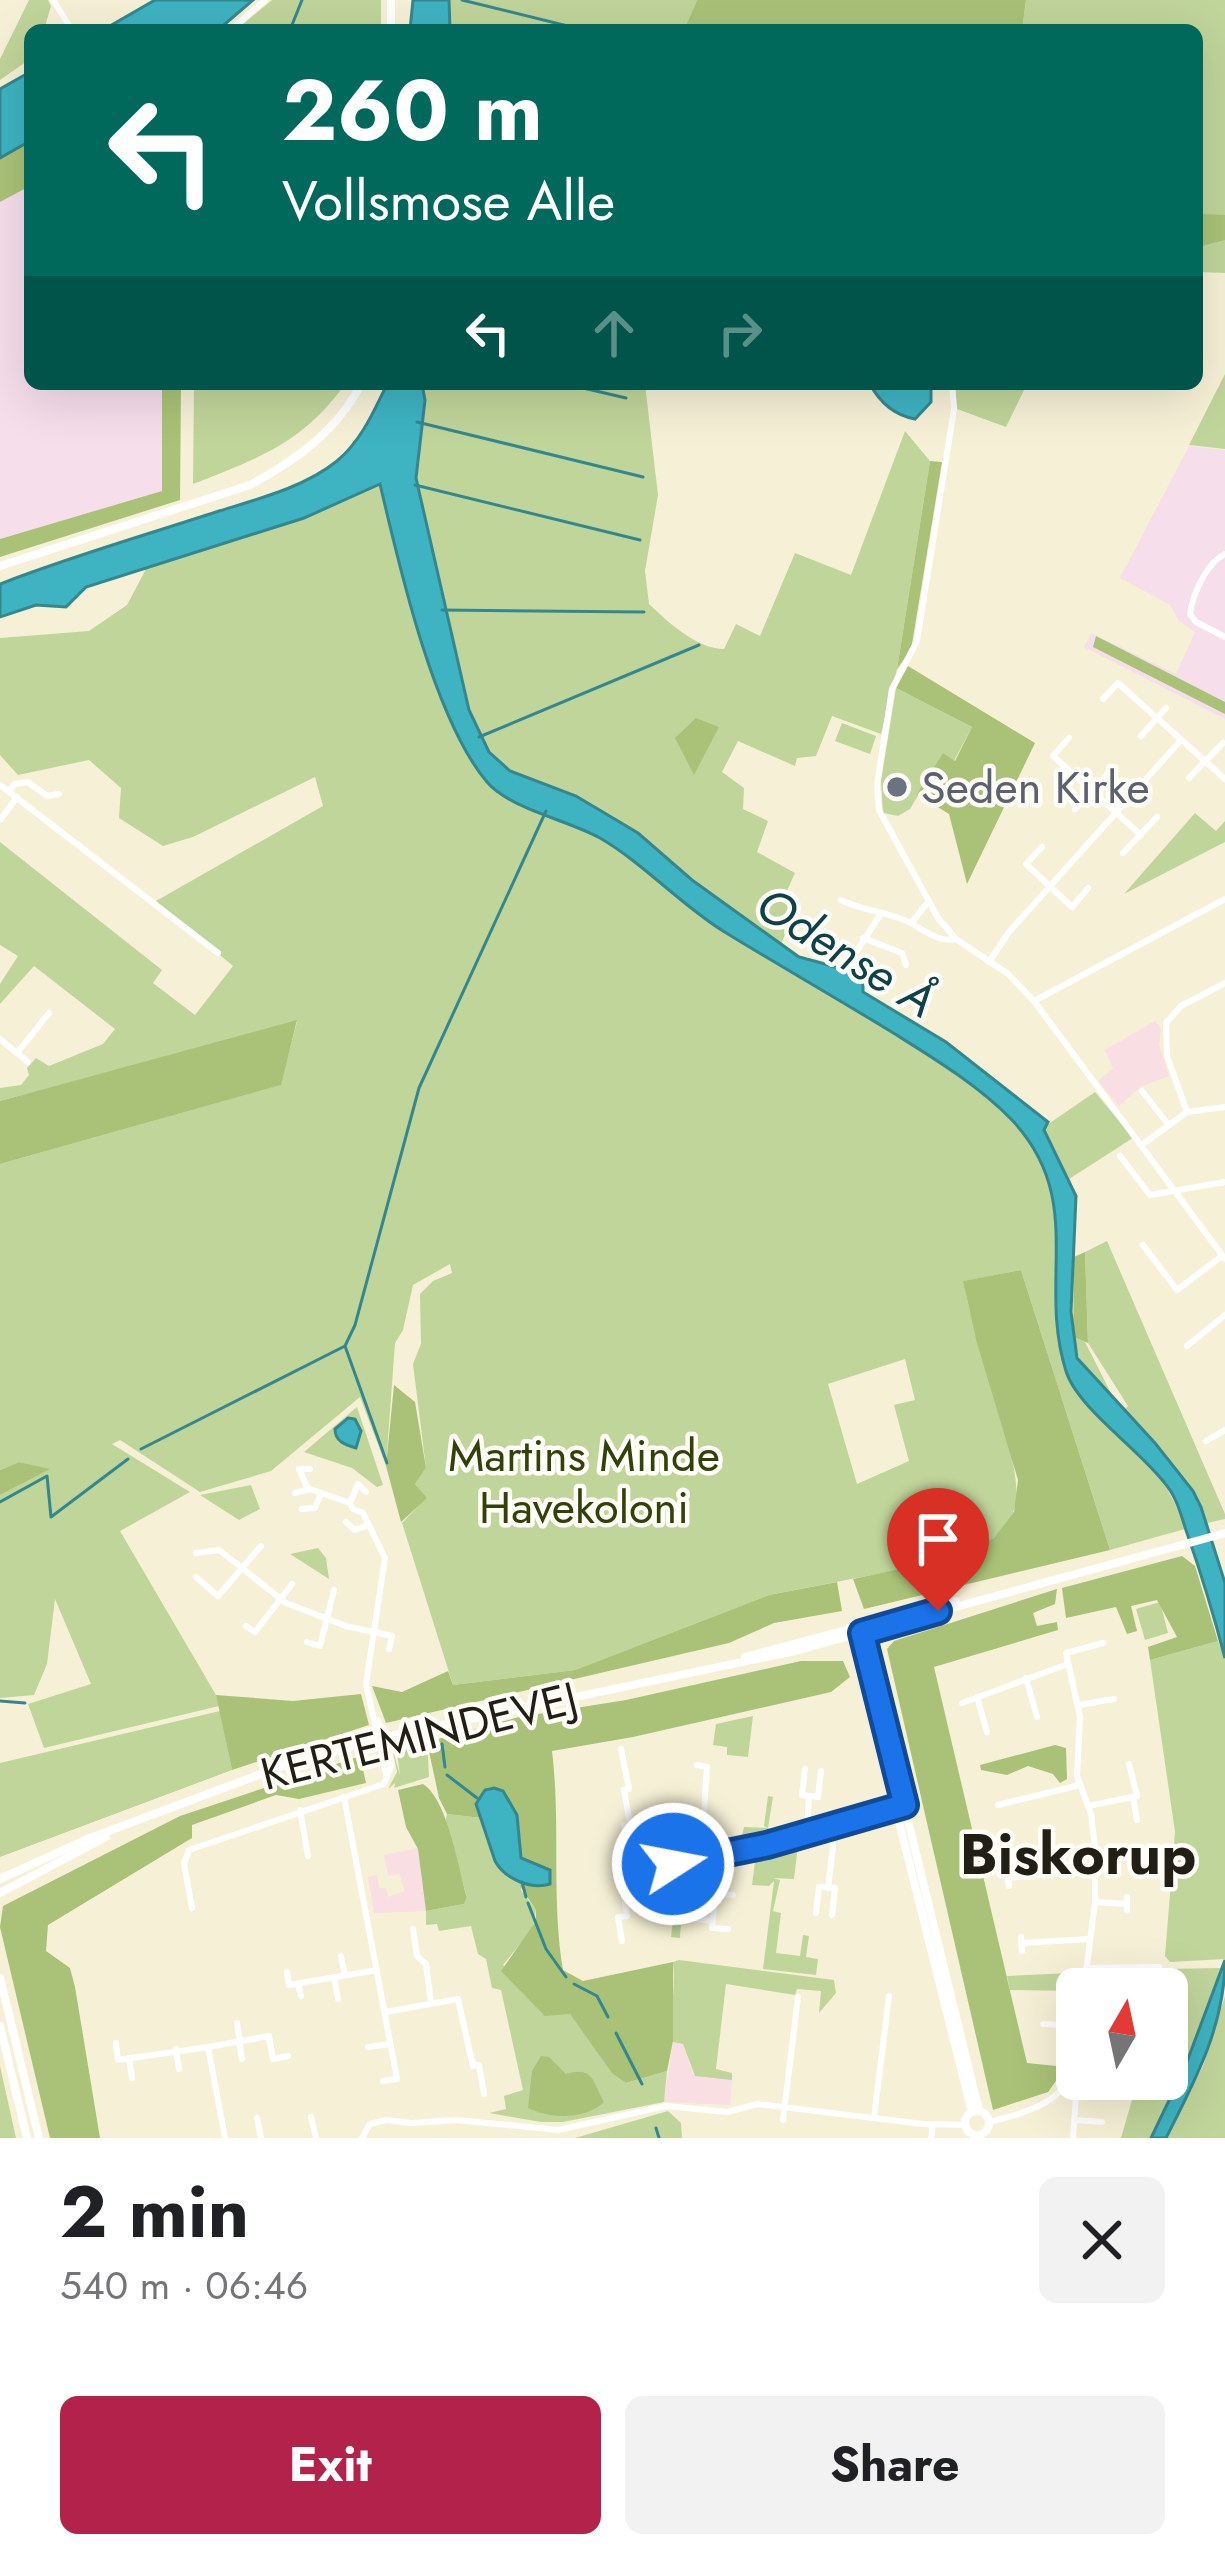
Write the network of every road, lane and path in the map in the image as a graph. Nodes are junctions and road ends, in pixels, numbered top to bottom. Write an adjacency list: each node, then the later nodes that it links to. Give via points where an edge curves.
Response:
1 (265, 0): 2 (street)
2 (238, 24)
3 (356, 390): 6 (main road, via 314,444 250,485)
4 (952, 390): 35 (street, via 917,641 892,689 877,785 881,815)
5 (1225, 554): 7 (street, via 1212,563 1190,614)
6 (0, 566)
7 (1225, 637)
8 (1103, 699): 10 (street, via 1118,683)
9 (1166, 708): 10 (street)
10 (1157, 719): 11 (street); 13 (street)
11 (1141, 736)
12 (1069, 738): 21 (street, via 1052,756)
13 (1181, 740): 15 (street); 25 (street)
14 (1222, 742): 15 (street)
15 (1205, 761): 17 (street); 18 (street)
16 (1108, 773): 21 (street)
17 (1189, 778)
18 (1225, 779)
19 (0, 785): 20 (street)
20 (9, 791): 22 (street, via 28,782 46,796); 23 (street)
21 (1091, 791): 24 (street); 25 (street)
22 (59, 794)
23 (17, 797): 27 (street); 40 (street)
24 (1075, 808)
25 (1115, 813): 28 (street); 31 (street)
26 (1157, 817): 28 (street)
27 (0, 820)
28 (1141, 835): 30 (street)
29 (1042, 847): 31 (street, via 1026,864)
30 (1124, 853)
31 (1049, 886): 32 (street, via 1072,907); 42 (street)
32 (1088, 888)
33 (1225, 899): 45 (street)
34 (841, 901): 36 (street)
35 (929, 902): 37 (street); 39 (street)
36 (880, 915): 37 (street); 38 (street)
37 (911, 923): 39 (street)
38 (863, 938): 41 (street); 43 (street, via 902,953)
39 (956, 940): 42 (street)
40 (218, 952)
41 (851, 960)
42 (989, 962): 45 (street)
43 (905, 965)
44 (1225, 982): 52 (street, via 1166,1024 1167,1056)
45 (1034, 1001): 54 (street)
46 (49, 1013): 48 (street)
47 (0, 1039): 48 (street)
48 (17, 1053): 49 (street)
49 (28, 1061)
50 (1142, 1091): 53 (street)
51 (1225, 1107): 52 (street)
52 (1187, 1112): 53 (street)
53 (1168, 1124): 54 (street)
54 (1143, 1144): 57 (street)
55 (1120, 1156): 57 (street, via 1150,1195)
56 (1225, 1182): 57 (street)
57 (1174, 1189): 59 (street)
58 (1143, 1245): 59 (street, via 1177,1290)
59 (1224, 1257)
60 (1225, 1315): 61 (street)
61 (1187, 1346)
62 (1225, 1430): 63 (street)
63 (1207, 1441)
64 (310, 1468): 65 (street, via 299,1468)
65 (308, 1490): 67 (street); 68 (street)
66 (366, 1492): 69 (street, via 358,1484)
67 (295, 1493)
68 (321, 1493): 69 (street); 70 (street, via 315,1508)
69 (350, 1503): 72 (street)
70 (302, 1509)
71 (346, 1522): 72 (street, via 355,1530)
72 (368, 1525): 84 (street, via 385,1558)
73 (1221, 1533): 83 (main road, KERTEMINDEVEJ)
74 (261, 1546): 76 (street)
75 (196, 1553): 76 (street, via 219,1550)
76 (243, 1567): 77 (street, via 218,1596); 80 (street)
77 (196, 1577)
78 (292, 1584): 80 (street)
79 (334, 1590): 81 (street)
80 (280, 1599): 81 (street); 82 (street, via 255,1632)
81 (327, 1618): 84 (street); 85 (street, via 320,1646)
82 (246, 1626)
83 (856, 1630): 96 (main road, KERTEMINDEVEJ); 107 (main road); 109 (main road)
84 (373, 1633): 87 (street, via 392,1636); 96 (street, via 366,1668)
85 (307, 1642)
86 (1103, 1643): 88 (street, via 1066,1653)
87 (389, 1649)
88 (1068, 1664): 89 (street); 93 (street)
89 (1026, 1678): 90 (street); 94 (street)
90 (977, 1696): 92 (street); 95 (street)
91 (1114, 1700): 93 (street)
92 (962, 1703)
93 (1078, 1705): 102 (street)
94 (1037, 1717)
95 (987, 1732)
96 (381, 1738): 104 (street, via 392,1763 384,1784); 112 (main road, KERTEMINDEVEJ)
97 (621, 1749): 119 (street)
98 (1129, 1764): 105 (street)
99 (697, 1765): 117 (street, via 706,1767)
100 (806, 1769): 103 (street, via 802,1795)
101 (821, 1771): 103 (street, via 818,1797)
102 (1079, 1785): 106 (street); 108 (street)
103 (809, 1796): 114 (street)
104 (344, 1797): 110 (street); 141 (street)
105 (1132, 1797): 108 (street); 111 (street)
106 (998, 1804)
107 (905, 1805): 109 (street); 174 (main road)
108 (1088, 1806): 118 (street)
109 (894, 1808): 113 (street); 174 (main road)
110 (300, 1810): 115 (street); 128 (street, via 189,1850)
111 (1137, 1820)
112 (129, 1825): 121 (main road, KERTEMINDEVEJ); 123 (main road, KERTEMINDEVEJ)
113 (829, 1827): 114 (street); 122 (street)
114 (807, 1833): 116 (street)
115 (308, 1856)
116 (718, 1856): 117 (street); 124 (street)
117 (701, 1859): 119 (street)
118 (1096, 1870): 120 (street); 126 (street)
119 (632, 1872): 136 (street, via 621,1874)
120 (1008, 1878)
121 (0, 1879)
122 (828, 1888): 129 (street, via 819,1887); 130 (street, via 836,1888)
123 (0, 1893)
124 (716, 1893): 125 (street); 132 (street)
125 (733, 1895)
126 (1095, 1902): 127 (street); 135 (street)
127 (1127, 1904)
128 (192, 1908)
129 (816, 1913)
130 (832, 1915)
131 (697, 1919): 132 (street)
132 (713, 1922): 134 (street)
133 (413, 1929): 151 (street)
134 (728, 1929)
135 (1090, 1939): 137 (street); 140 (street)
136 (622, 1941)
137 (1022, 1944)
138 (341, 1956): 143 (street)
139 (1159, 1966): 140 (street)
140 (1086, 1968)
141 (377, 1970): 143 (street); 152 (street)
142 (287, 1972): 146 (street, via 290,1985)
143 (345, 1976): 144 (street)
144 (334, 1977): 146 (street); 150 (street)
145 (0, 1978): 186 (main road)
146 (298, 1984): 147 (street)
147 (301, 1996)
148 (889, 1996): 177 (street)
149 (798, 1997): 173 (street)
150 (338, 1999)
151 (431, 2003): 152 (street); 170 (street, via 458,1999)
152 (385, 2012): 160 (street)
153 (236, 2023): 158 (street)
154 (1043, 2024): 155 (street)
155 (1056, 2025)
156 (0, 2026): 185 (main road)
157 (404, 2039): 160 (street)
158 (239, 2041): 161 (street); 164 (street, via 268,2036 273,2059); 166 (street)
159 (116, 2043): 165 (street, via 118,2060)
160 (390, 2043): 162 (street); 169 (street, via 397,2079)
161 (208, 2047): 163 (street); 187 (street)
162 (368, 2048)
163 (176, 2049): 165 (street); 167 (street)
164 (288, 2056)
165 (129, 2058): 168 (street)
166 (242, 2060)
167 (179, 2069)
168 (133, 2078)
169 (383, 2081)
170 (484, 2095)
171 (1056, 2096): 180 (street)
172 (1076, 2100): 179 (street)
173 (785, 2107): 177 (street); 178 (street); 190 (street, via 666,2106 542,2130 386,2120 370,2124)
174 (976, 2112): 180 (main road); 183 (main road)
175 (311, 2117): 189 (street)
176 (256, 2118): 188 (street)
177 (874, 2118): 182 (street)
178 (783, 2120)
179 (1074, 2120): 181 (street); 192 (street)
180 (989, 2122): 184 (main road)
181 (1102, 2122)
182 (933, 2124): 183 (street); 191 (street)
183 (965, 2125): 184 (main road)
184 (980, 2136)
185 (27, 2138)
186 (39, 2138)
187 (225, 2138)
188 (260, 2138)
189 (316, 2138)
190 (362, 2138)
191 (931, 2138)
192 (1073, 2138)

